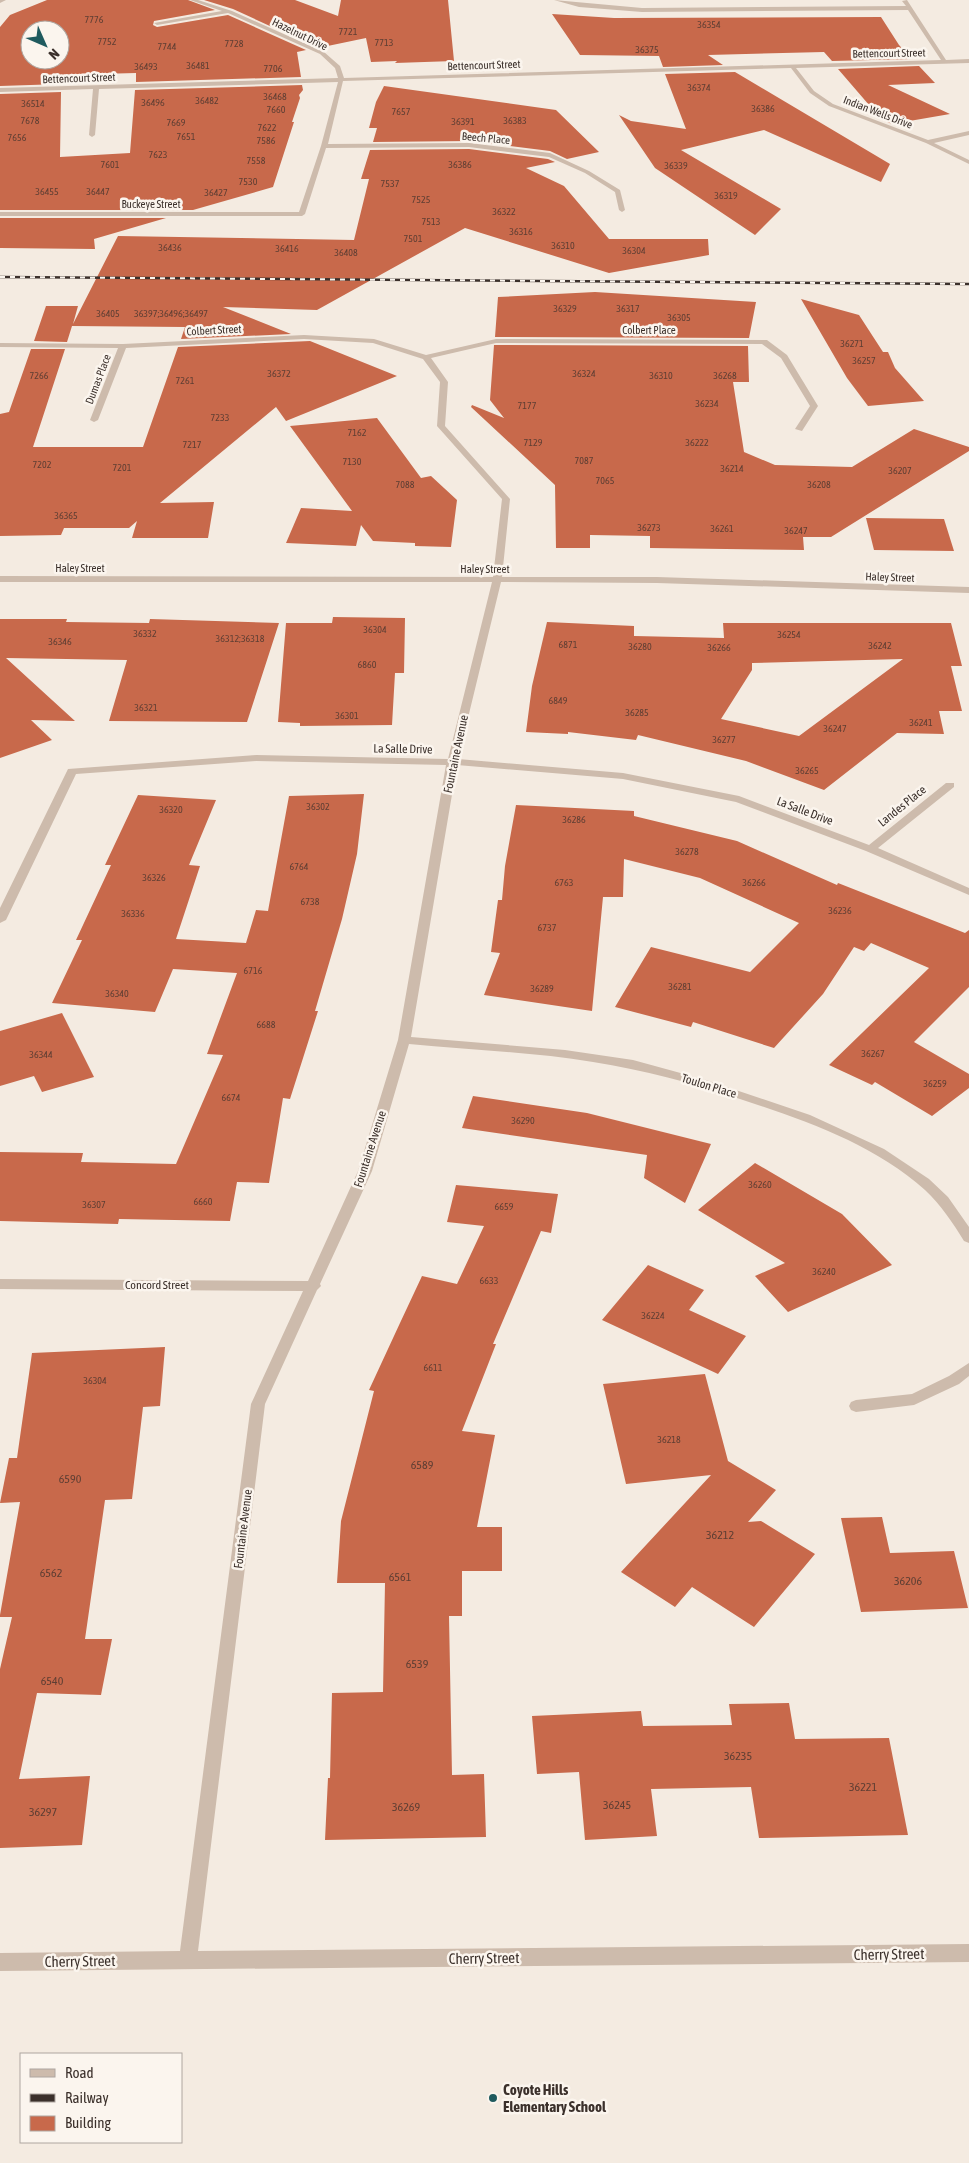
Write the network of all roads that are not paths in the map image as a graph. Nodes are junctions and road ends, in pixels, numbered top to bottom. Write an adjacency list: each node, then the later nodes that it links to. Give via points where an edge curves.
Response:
1 (193, 0): 5 (street, Hazelnut Drive)
2 (557, 0): 4 (street, via 642,10)
3 (905, 0): 4 (street)
4 (910, 8): 8 (street)
5 (230, 12): 6 (street); 10 (street, Hazelnut Drive, via 322,53 338,67)
6 (157, 23)
7 (969, 61): 8 (street, Bettencourt Street)
8 (945, 62): 9 (street, Bettencourt Street)
9 (792, 66): 10 (street, Bettencourt Street); 15 (street, Indian Wells Drive, via 812,92 831,105)
10 (341, 79): 11 (street, Bettencourt Street); 16 (street)
11 (96, 87): 12 (street, Bettencourt Street); 14 (street)
12 (0, 90)
13 (969, 133): 15 (street)
14 (92, 135)
15 (928, 142): 17 (street, Indian Wells Drive)
16 (324, 146): 18 (street, Beech Place, via 469,145 550,154 618,191); 19 (street, Buckeye Street, via 302,214)
17 (969, 162)
18 (622, 210)
19 (0, 214)
20 (0, 345): 21 (street, Colbert Street)
21 (123, 346): 22 (street, Colbert Street, via 304,337 374,340); 23 (street, Dumas Place)
22 (426, 357): 24 (street, Colbert Place, via 496,341 764,342 784,357 814,406); 26 (street, Fountaine Avenue, via 444,382 440,426 506,500)
23 (94, 420)
24 (798, 429)
25 (0, 579): 26 (street, Haley Street)
26 (497, 580): 27 (street, Haley Street, via 657,580); 28 (street, Fountaine Avenue)
27 (969, 590)
28 (452, 762): 30 (street, La Salle Drive, via 623,776 739,799); 32 (street, La Salle Drive, via 256,758 72,771); 33 (street, Fountaine Avenue)
29 (950, 785): 30 (street, Landes Place)
30 (870, 849): 31 (street, La Salle Drive)
31 (969, 892)
32 (0, 920)
33 (404, 1040): 34 (street, Toulon Place, via 619,1062 693,1080 786,1109 873,1148 924,1182 951,1209); 36 (street, Fountaine Avenue, via 365,1171)
34 (969, 1238)
35 (0, 1284): 36 (street, Concord Street)
36 (314, 1286): 40 (street, Fountaine Avenue, via 258,1404)
37 (969, 1368): 38 (street, via 954,1380 914,1399)
38 (856, 1406)
39 (969, 1954): 40 (street, Cherry Street)
40 (188, 1959): 41 (street, Cherry Street)
41 (0, 1962)

